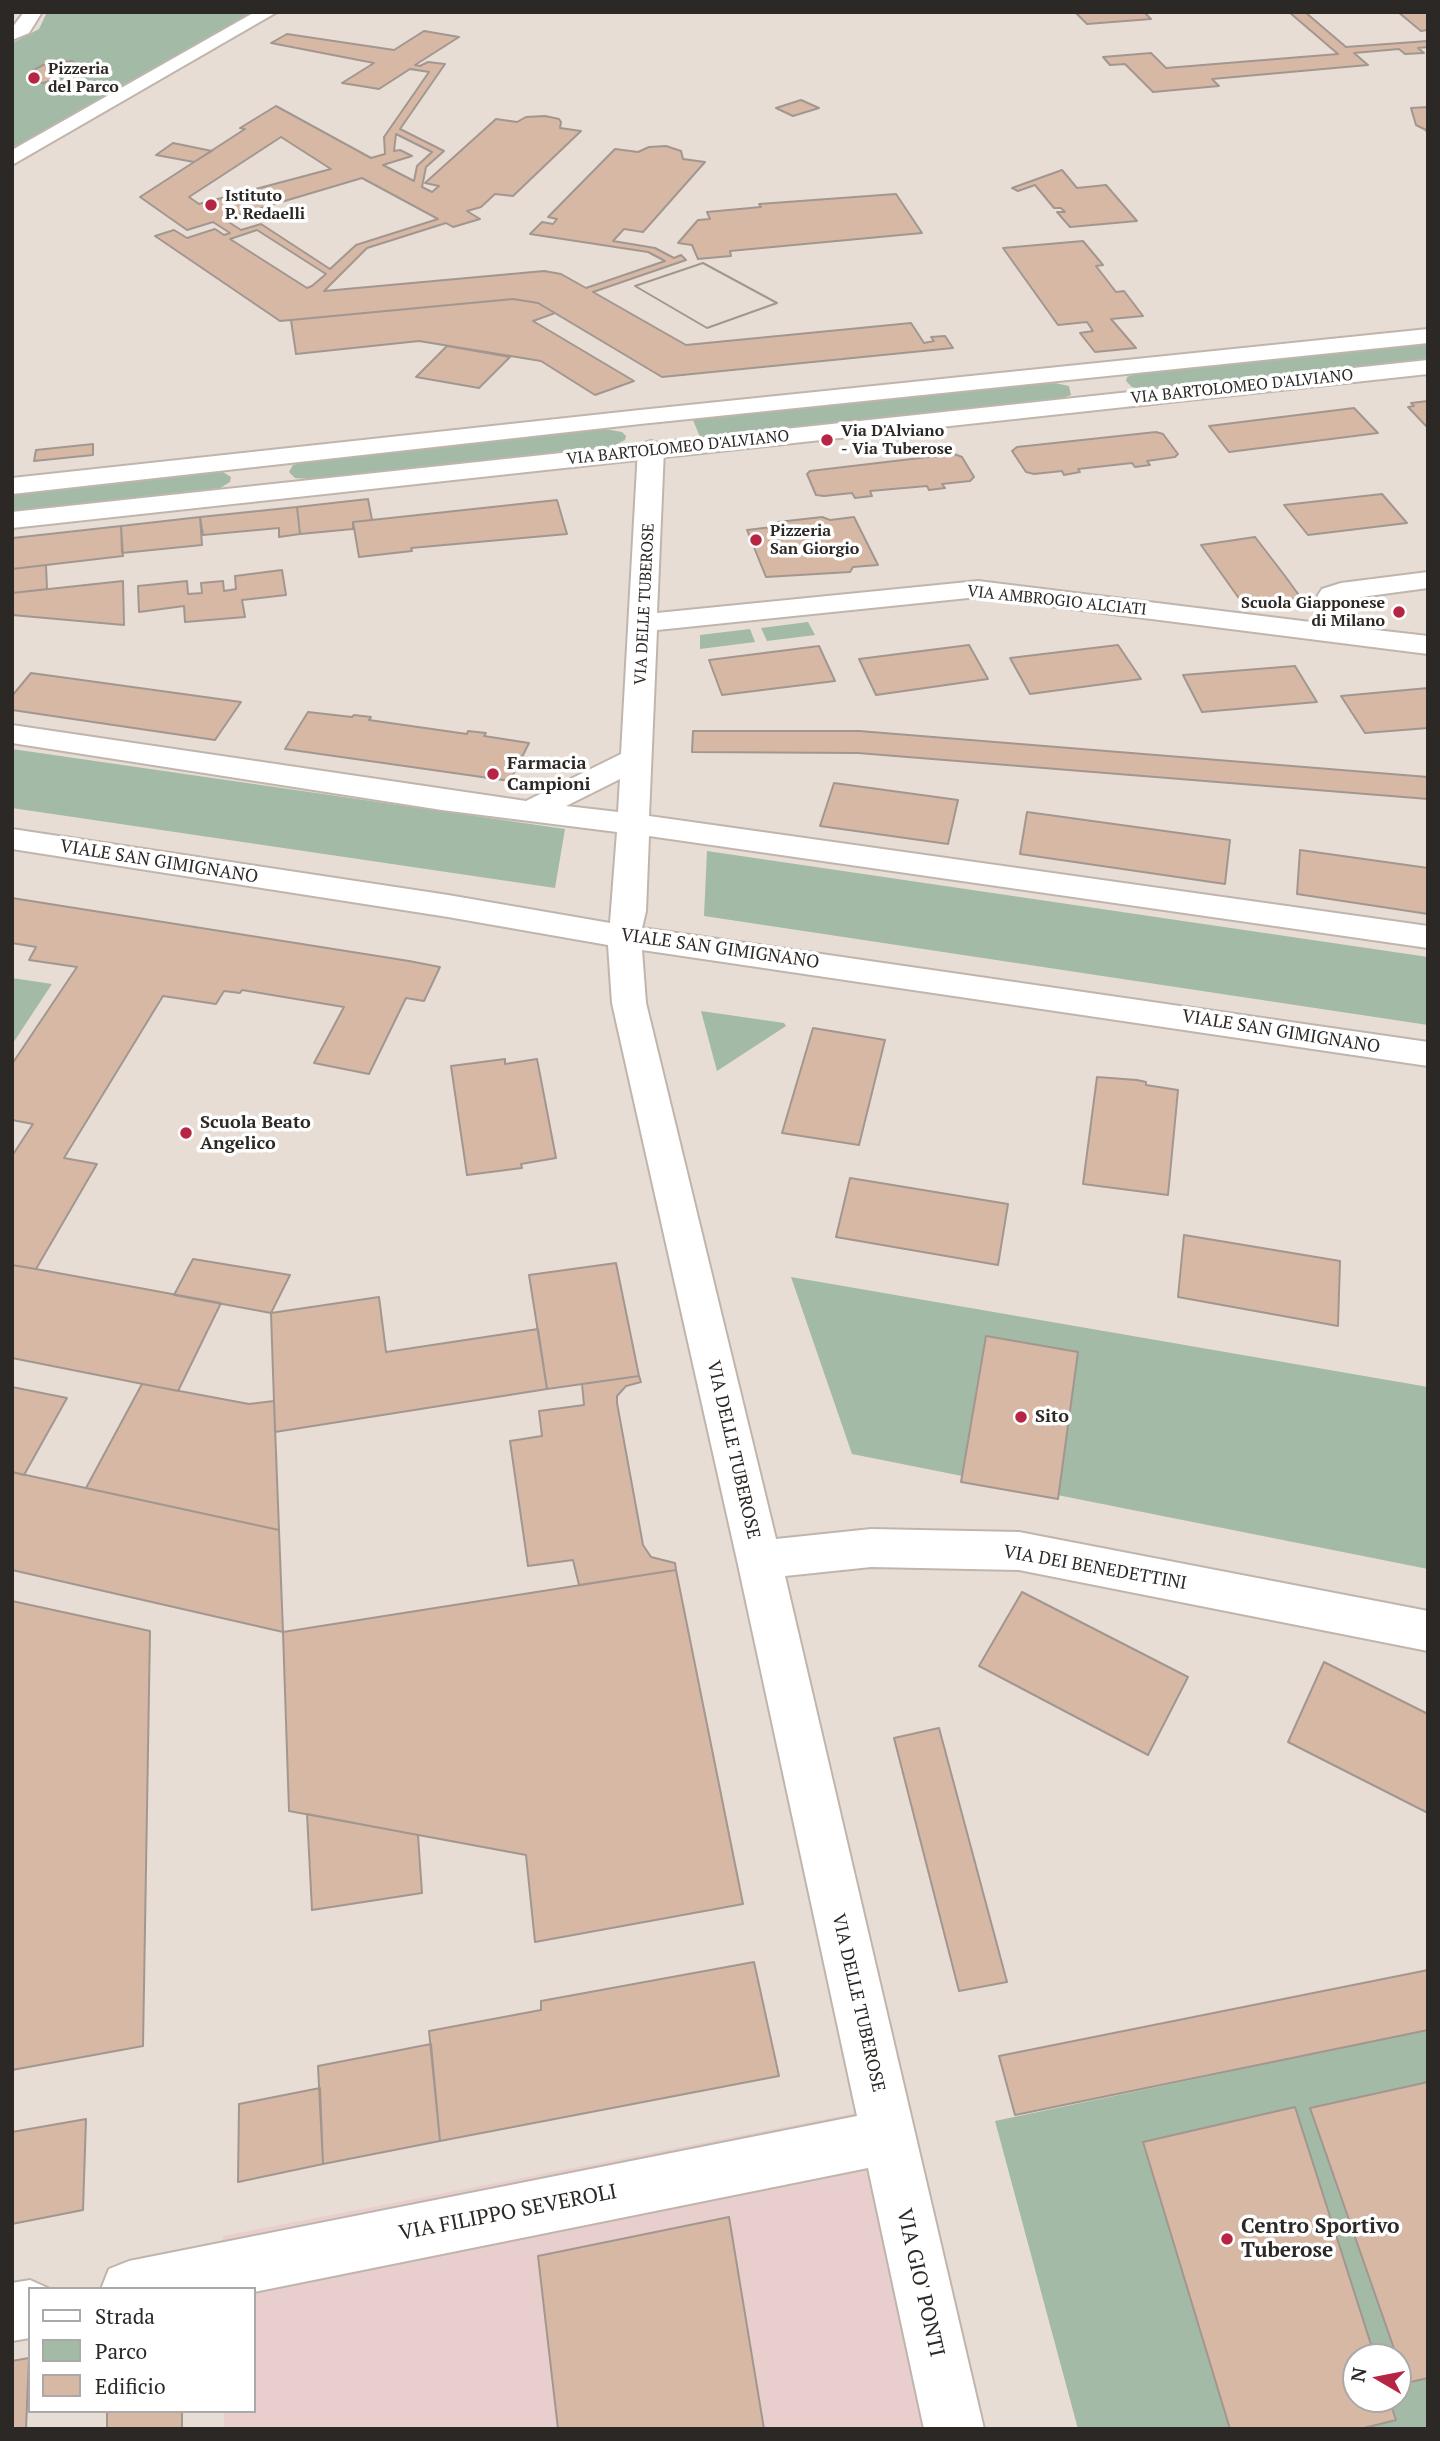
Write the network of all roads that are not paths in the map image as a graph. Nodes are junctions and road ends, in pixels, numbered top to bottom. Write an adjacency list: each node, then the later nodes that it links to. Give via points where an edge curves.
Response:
1 (33, 12): 3 (street, via 23,29)
2 (268, 12): 4 (street)
3 (12, 35)
4 (12, 159)
5 (1428, 336): 7 (street, VIA BARTOLOMEO D'ALVIANO)
6 (1428, 367): 8 (street, VIA BARTOLOMEO D'ALVIANO)
7 (1087, 371): 8 (street); 9 (street, VIA BARTOLOMEO D'ALVIANO)
8 (1110, 401): 10 (street, VIA BARTOLOMEO D'ALVIANO)
9 (640, 417): 10 (street); 11 (street, VIA BARTOLOMEO D'ALVIANO)
10 (651, 450): 13 (street, VIA BARTOLOMEO D'ALVIANO); 16 (street, VIA DELLE TUBEROSE)
11 (254, 460): 12 (street, VIA BARTOLOMEO D'ALVIANO); 13 (street)
12 (12, 486)
13 (257, 495): 14 (street, VIA BARTOLOMEO D'ALVIANO)
14 (12, 520)
15 (1428, 580): 17 (street, via 1332,595)
16 (645, 623): 17 (street, VIA AMBROGIO ALCIATI, via 978,589); 20 (street, VIA DELLE TUBEROSE)
17 (1359, 637): 18 (street, VIA AMBROGIO ALCIATI)
18 (1428, 645)
19 (12, 734): 21 (street)
20 (636, 758): 21 (street); 22 (street, VIA DELLE TUBEROSE)
21 (529, 812): 22 (street)
22 (634, 824): 24 (street, VIA DELLE TUBEROSE); 25 (street)
23 (12, 839): 24 (street, VIALE SAN GIMIGNANO)
24 (624, 935): 26 (street, VIALE SAN GIMIGNANO); 27 (street, VIA DELLE TUBEROSE, via 629,1003)
25 (1428, 937)
26 (1428, 1054)
27 (759, 1560): 28 (street, VIA DEI BENEDETTINI, via 871,1548 1019,1551); 29 (street, VIA DELLE TUBEROSE)
28 (1428, 1631)
29 (888, 2137): 30 (street, VIA FILIPPO SEVEROLI); 31 (street, VIA GIO' PONTI)
30 (139, 2287)
31 (954, 2429)

